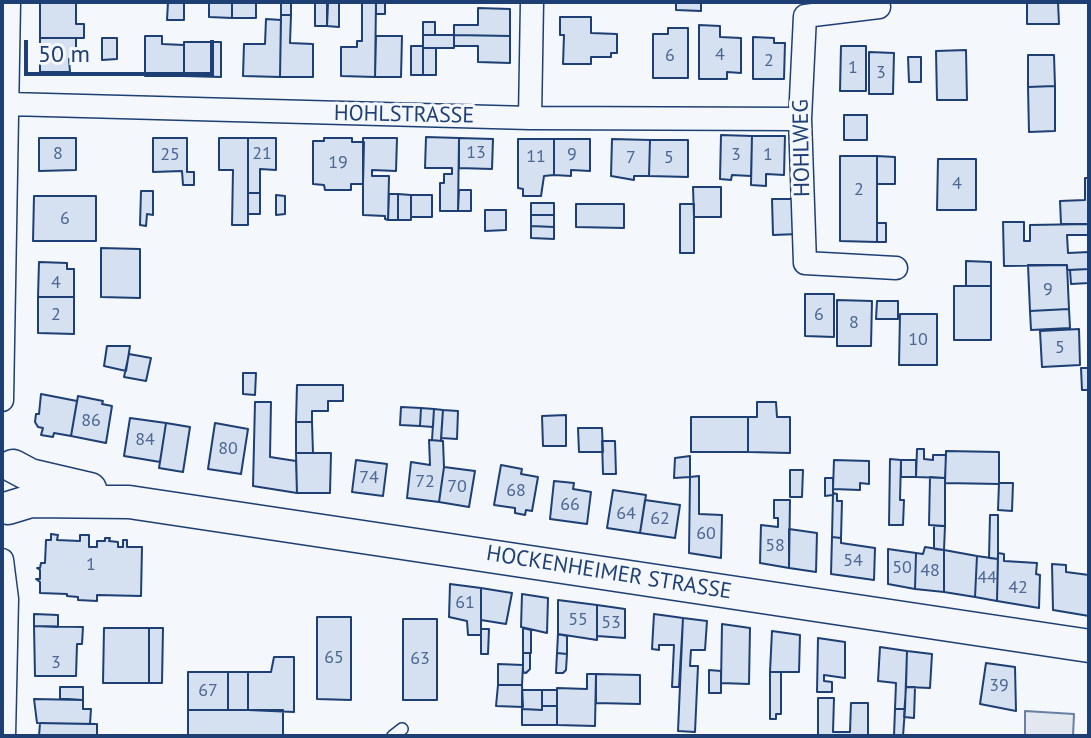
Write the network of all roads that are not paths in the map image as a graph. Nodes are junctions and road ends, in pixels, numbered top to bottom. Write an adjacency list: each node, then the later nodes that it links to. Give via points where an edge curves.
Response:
1 (9, 2): 4 (street)
2 (532, 2): 5 (street)
3 (879, 7): 6 (street, HOHLWEG, via 805,16)
4 (9, 104): 5 (street, HOHLSTRASSE); 8 (street)
5 (530, 118): 6 (street, HOHLSTRASSE)
6 (800, 119): 7 (street, HOHLWEG, via 805,263)
7 (896, 268)
8 (2, 400)
9 (8, 457): 10 (street, HOCKENHEIMER STRASSE, via 30,475); 11 (street, HOCKENHEIMER STRASSE, via 16,480)
10 (129, 502): 11 (street, HOCKENHEIMER STRASSE, via 31,501); 13 (street, HOCKENHEIMER STRASSE)
11 (5, 511)
12 (2, 560): 14 (street, via 7,599)
13 (1089, 646)
14 (4, 736)

